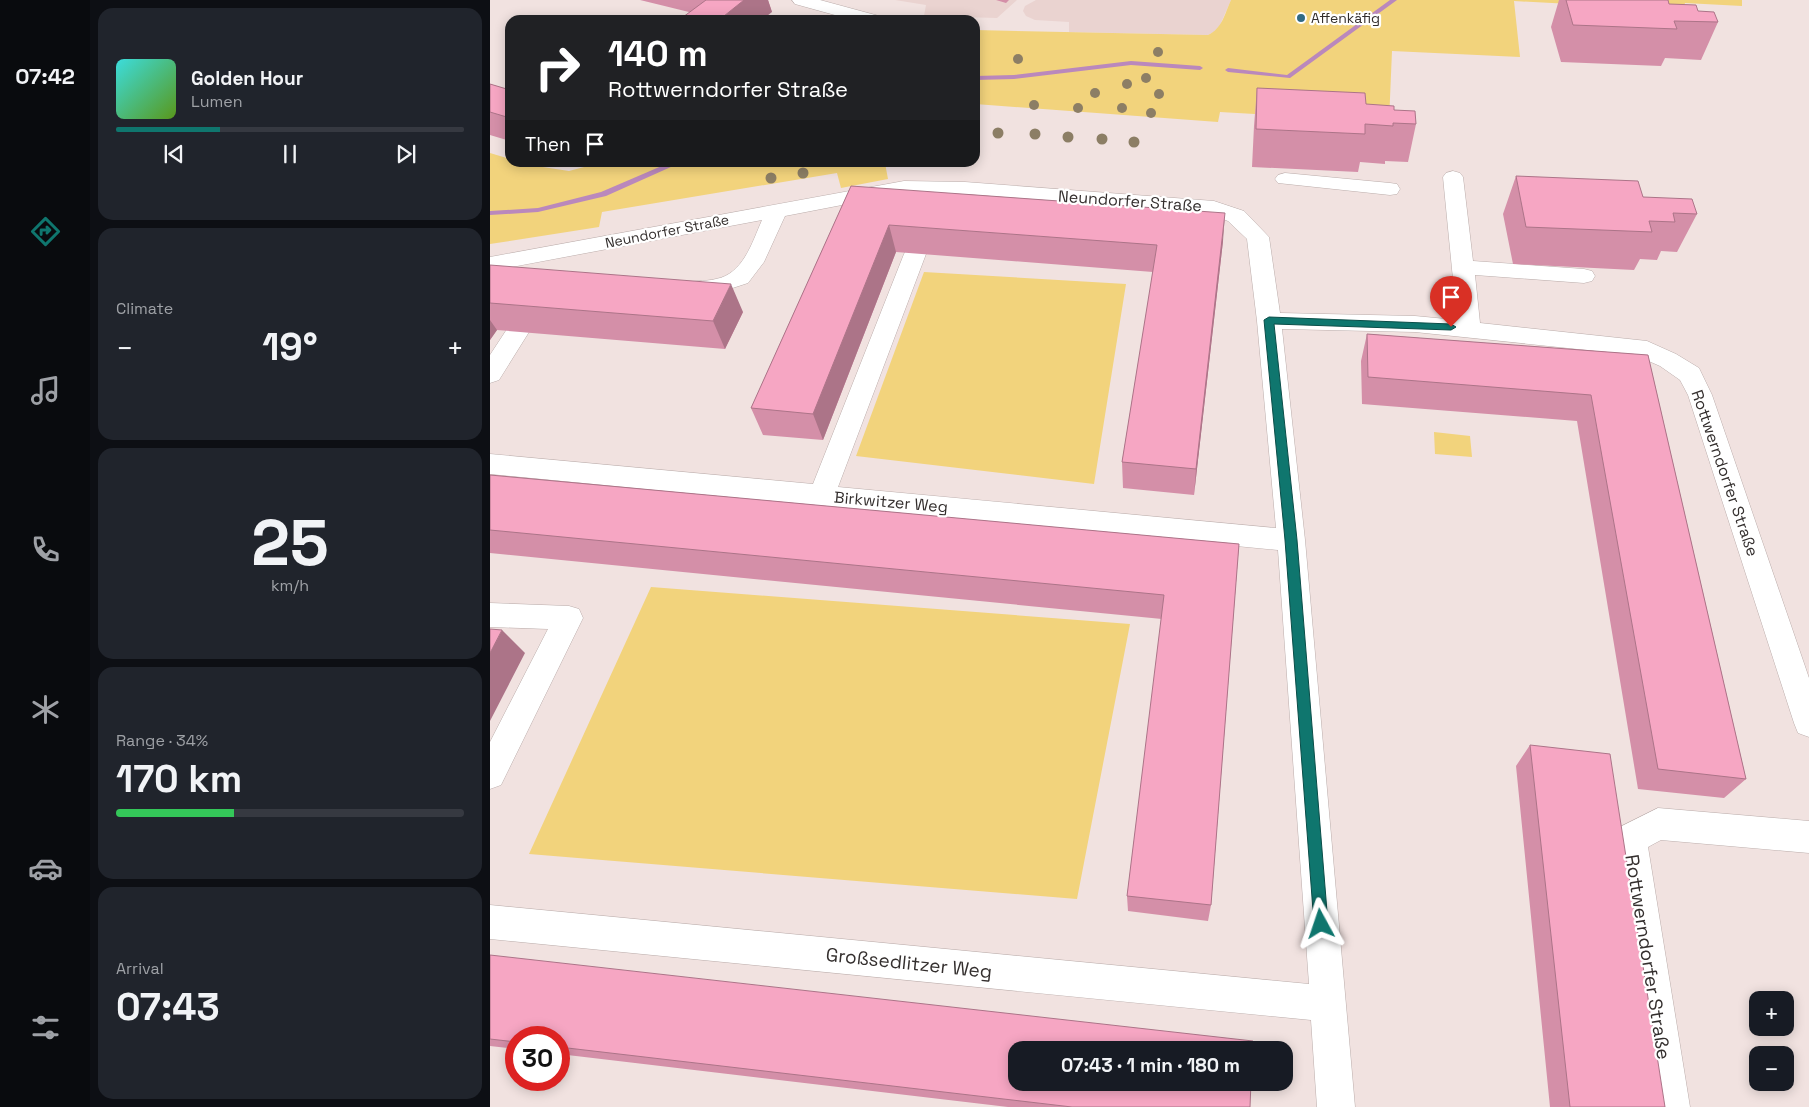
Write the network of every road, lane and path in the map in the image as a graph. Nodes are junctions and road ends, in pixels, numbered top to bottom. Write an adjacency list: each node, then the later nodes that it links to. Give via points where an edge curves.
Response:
1 (807, 4): 2 (street)
2 (852, 15)
3 (1453, 177): 12 (street)
4 (1286, 179): 6 (street)
5 (928, 187): 7 (street, Neundorfer Straße, via 904,188); 8 (street); 16 (street, Neundorfer Straße, via 1207,206 1236,216 1258,237)
6 (1390, 189)
7 (777, 210): 9 (street, Neundorfer Straße); 15 (street, via 745,274 718,288 705,290)
8 (932, 210)
9 (556, 253): 11 (street, Neundorfer Straße); 13 (street)
10 (915, 254): 21 (street)
11 (490, 264)
12 (1461, 267): 14 (street); 17 (street)
13 (553, 275)
14 (1584, 276)
15 (667, 286)
16 (1269, 320): 17 (street, Rottwerndorfer Straße); 22 (street, Neundorfer Straße)
17 (1469, 328): 24 (street, Rottwerndorfer Straße, via 1639,347 1690,374 1718,445)
18 (518, 332): 19 (street)
19 (490, 374)
20 (490, 464): 21 (street, Birkwitzer Weg)
21 (822, 496): 22 (street, Birkwitzer Weg)
22 (1291, 540): 28 (street, Neundorfer Straße)
23 (490, 615): 25 (street, via 569,618)
24 (1809, 723)
25 (490, 774)
26 (1809, 836): 30 (street, Rottwerndorfer Straße, via 1658,824 1630,839)
27 (490, 922): 28 (street, Großsedlitzer Weg)
28 (1328, 1004): 29 (street, Neundorfer Straße)
29 (1336, 1107)
30 (1670, 1107)

